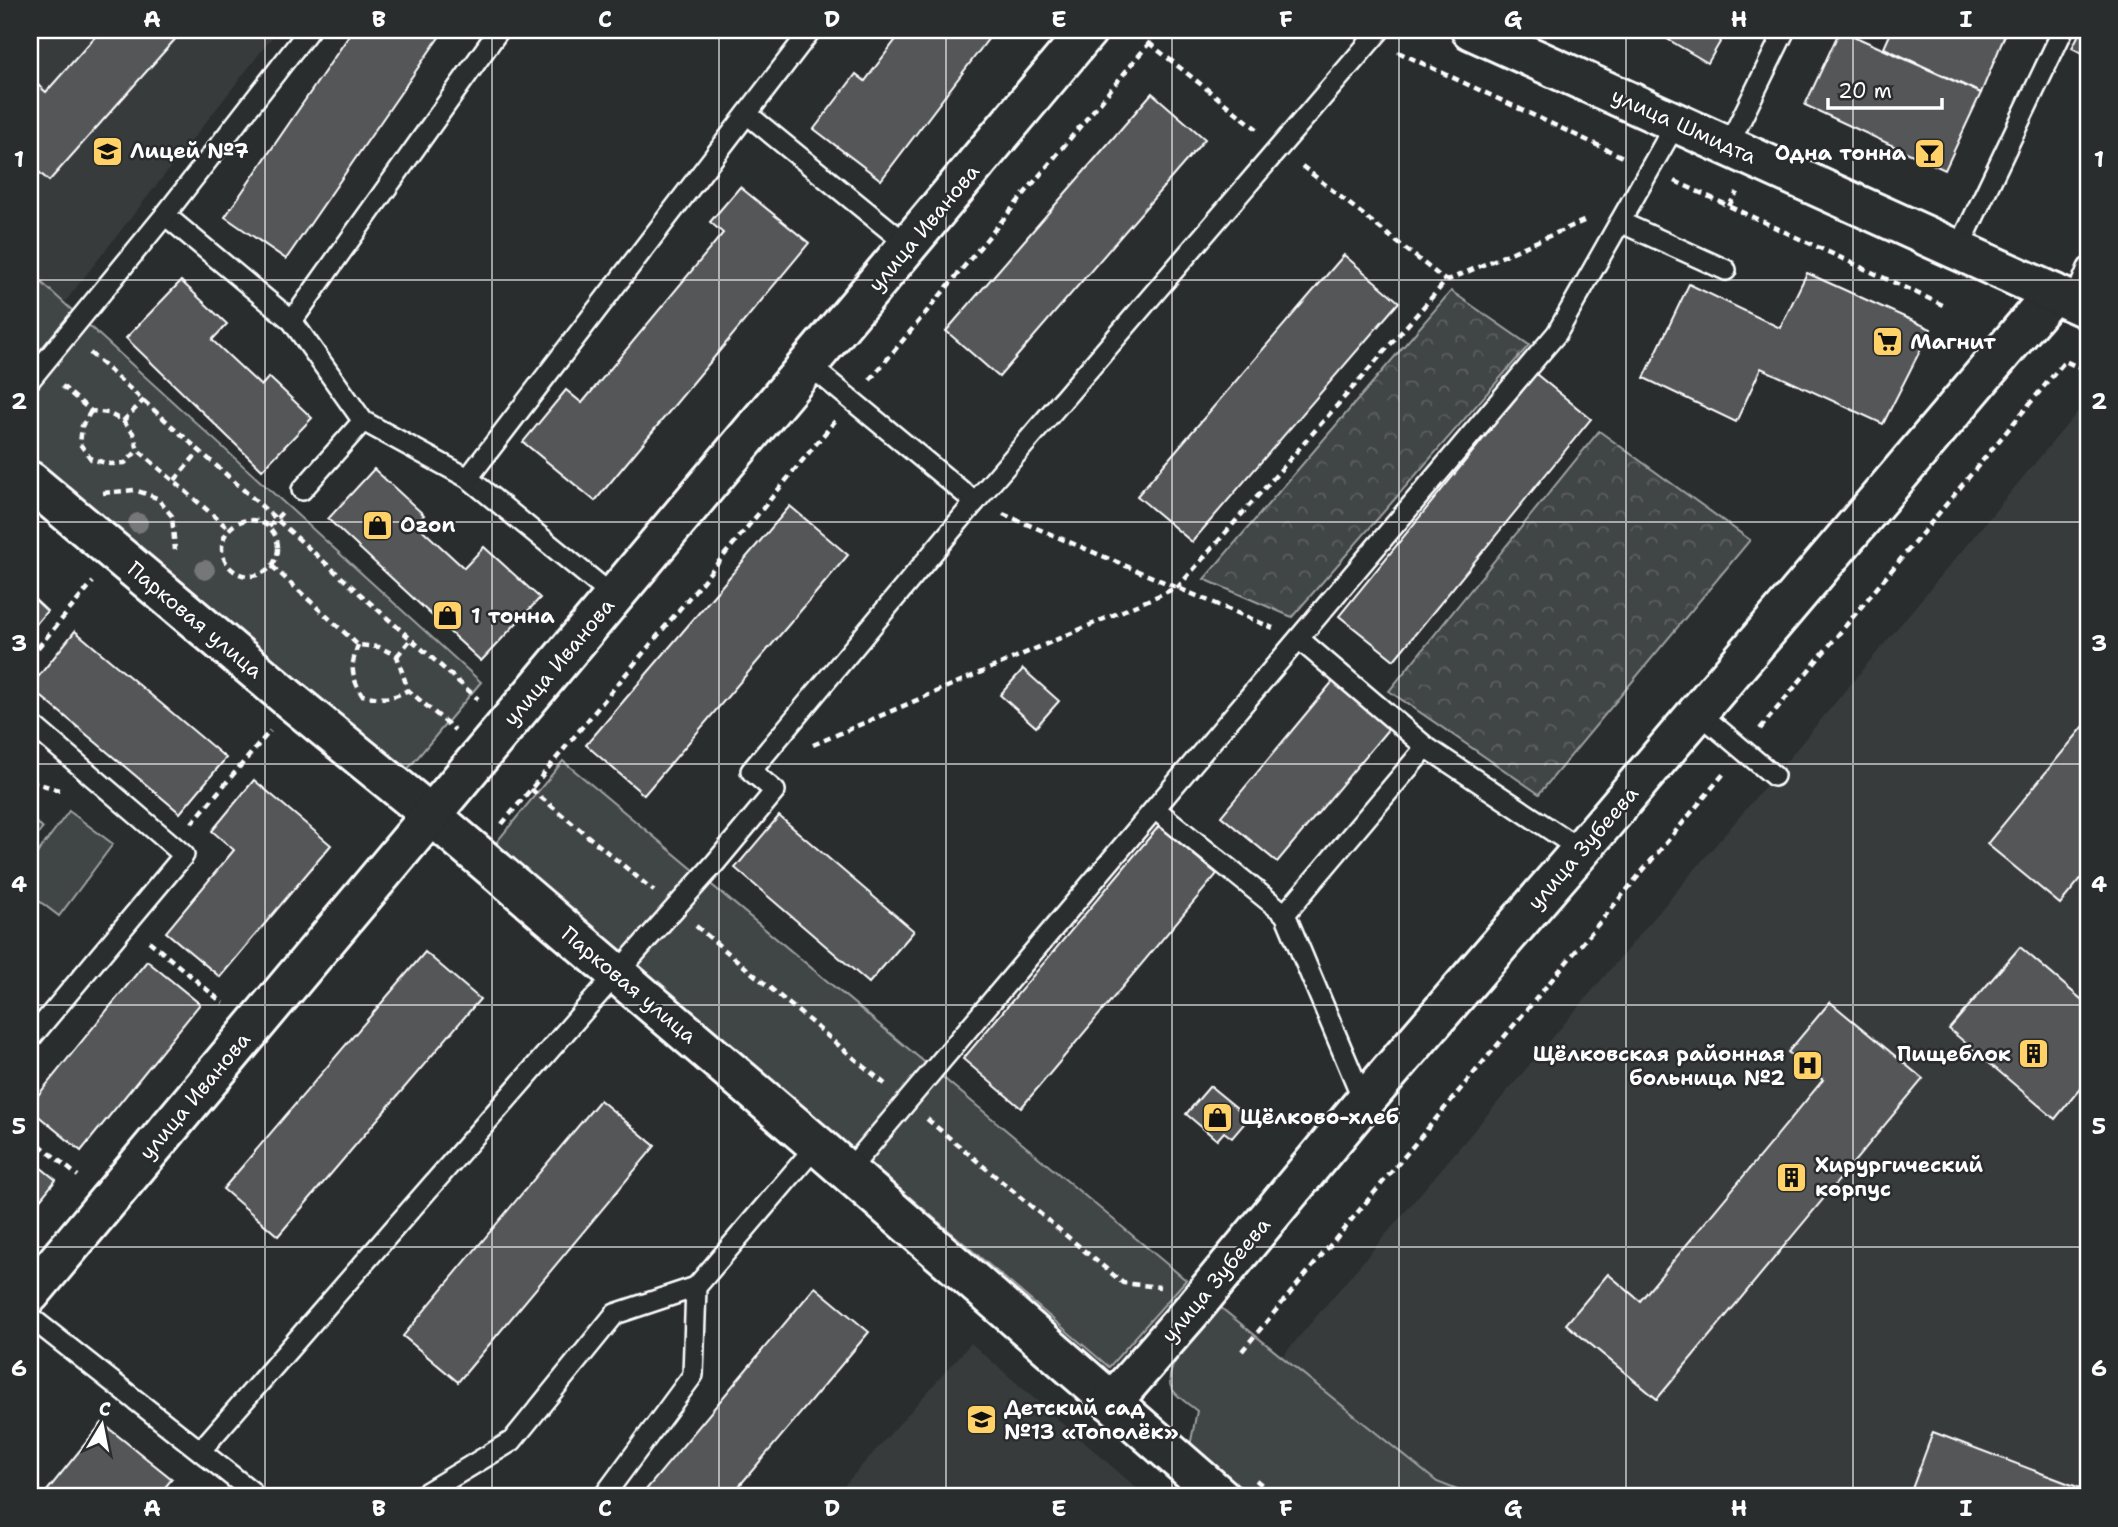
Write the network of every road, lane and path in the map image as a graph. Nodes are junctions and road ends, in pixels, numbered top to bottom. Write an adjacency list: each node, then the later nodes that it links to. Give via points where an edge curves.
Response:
1 (309, 30): 13 (lane)
2 (499, 30): 19 (lane)
3 (811, 30): 9 (lane)
4 (1088, 30): 15 (street, улица Иванова)
5 (1380, 30): 34 (lane)
6 (1471, 30): 10 (street, улица Шмидта)
7 (1785, 30): 11 (lane)
8 (2063, 30): 16 (lane)
9 (747, 114): 15 (lane); 30 (lane)
10 (1676, 123): 11 (street, улица Шмидта); 12 (lane)
11 (1728, 146): 16 (street, улица Шмидта)
12 (1632, 201): 14 (lane); 38 (path, via 1446,281)
13 (165, 215): 19 (lane); 20 (lane)
14 (1620, 222): 17 (lane); 41 (lane, via 1557,333)
15 (909, 246): 21 (street, улица Иванова)
16 (1958, 250): 18 (street, улица Шмидта)
17 (1726, 270)
18 (2076, 293): 47 (street, улица Зубеева)
19 (292, 321): 27 (lane)
20 (68, 333): 23 (lane); 24 (path)
21 (809, 365): 34 (lane); 39 (street, улица Иванова)
22 (2088, 372): 52 (path, via 2064,362)
23 (35, 373): 25 (path)
24 (144, 400): 26 (path); 29 (path)
25 (91, 411): 26 (path); 28 (path, via 82,426 80,444 91,459 125,463)
26 (123, 421): 28 (path)
27 (363, 421): 30 (lane); 33 (lane)
28 (138, 450): 31 (path)
29 (200, 450): 31 (path); 40 (path)
30 (468, 478): 39 (lane)
31 (174, 480): 35 (path)
32 (30, 483): 58 (street, Парковая улица)
33 (302, 490)
34 (975, 502): 38 (path); 54 (lane)
35 (229, 529): 36 (path, via 248,520 269,527 279,546); 36 (path, via 222,550 232,569 252,576)
36 (272, 566): 42 (path)
37 (94, 581): 44 (path)
38 (1178, 587): 41 (path); 54 (path)
39 (614, 597): 58 (street, улица Иванова)
40 (411, 639): 43 (path); 46 (path)
41 (1299, 639): 51 (lane); 57 (lane)
42 (358, 645): 43 (path, via 379,647); 45 (path, via 352,678 362,695 380,699)
43 (397, 656): 45 (path)
44 (30, 657)
45 (408, 690): 50 (path)
46 (484, 704)
47 (1698, 712): 52 (lane); 61 (street, улица Зубеева)
48 (30, 723): 60 (lane)
49 (273, 728): 60 (path)
50 (459, 733)
51 (1426, 747): 61 (lane); 63 (lane)
52 (1743, 750): 55 (lane); 78 (path)
53 (547, 769): 56 (path)
54 (751, 771): 62 (lane, via 775,792)
55 (1774, 776)
56 (531, 789): 59 (path); 62 (path)
57 (1155, 809): 63 (lane); 69 (lane)
58 (430, 814): 65 (street, Парковая улица); 76 (street, улица Иванова)
59 (495, 833)
60 (173, 845): 64 (lane, via 184,855)
61 (1581, 850): 68 (street, улица Зубеева)
62 (674, 908): 65 (lane); 69 (path)
63 (1285, 914): 68 (lane)
64 (127, 923): 66 (path); 67 (lane)
65 (616, 974): 71 (street, Парковая улица); 80 (lane)
66 (225, 1004)
67 (30, 1039)
68 (1364, 1102): 79 (street, улица Зубеева)
69 (907, 1103): 72 (lane); 75 (path, via 1124,1283)
70 (30, 1137): 73 (path)
71 (817, 1145): 72 (street, Парковая улица); 74 (lane)
72 (848, 1171): 79 (street, Парковая улица)
73 (88, 1184)
74 (696, 1287): 82 (lane, via 615,1314 512,1441); 83 (lane, via 693,1376)
75 (1166, 1288)
76 (30, 1294)
77 (30, 1317): 80 (lane)
78 (1242, 1351)
79 (1112, 1402): 84 (street, Парковая улица)
80 (201, 1450): 81 (lane, via 251,1491)
81 (246, 1497)
82 (419, 1497)
83 (603, 1497)
84 (1222, 1497)

